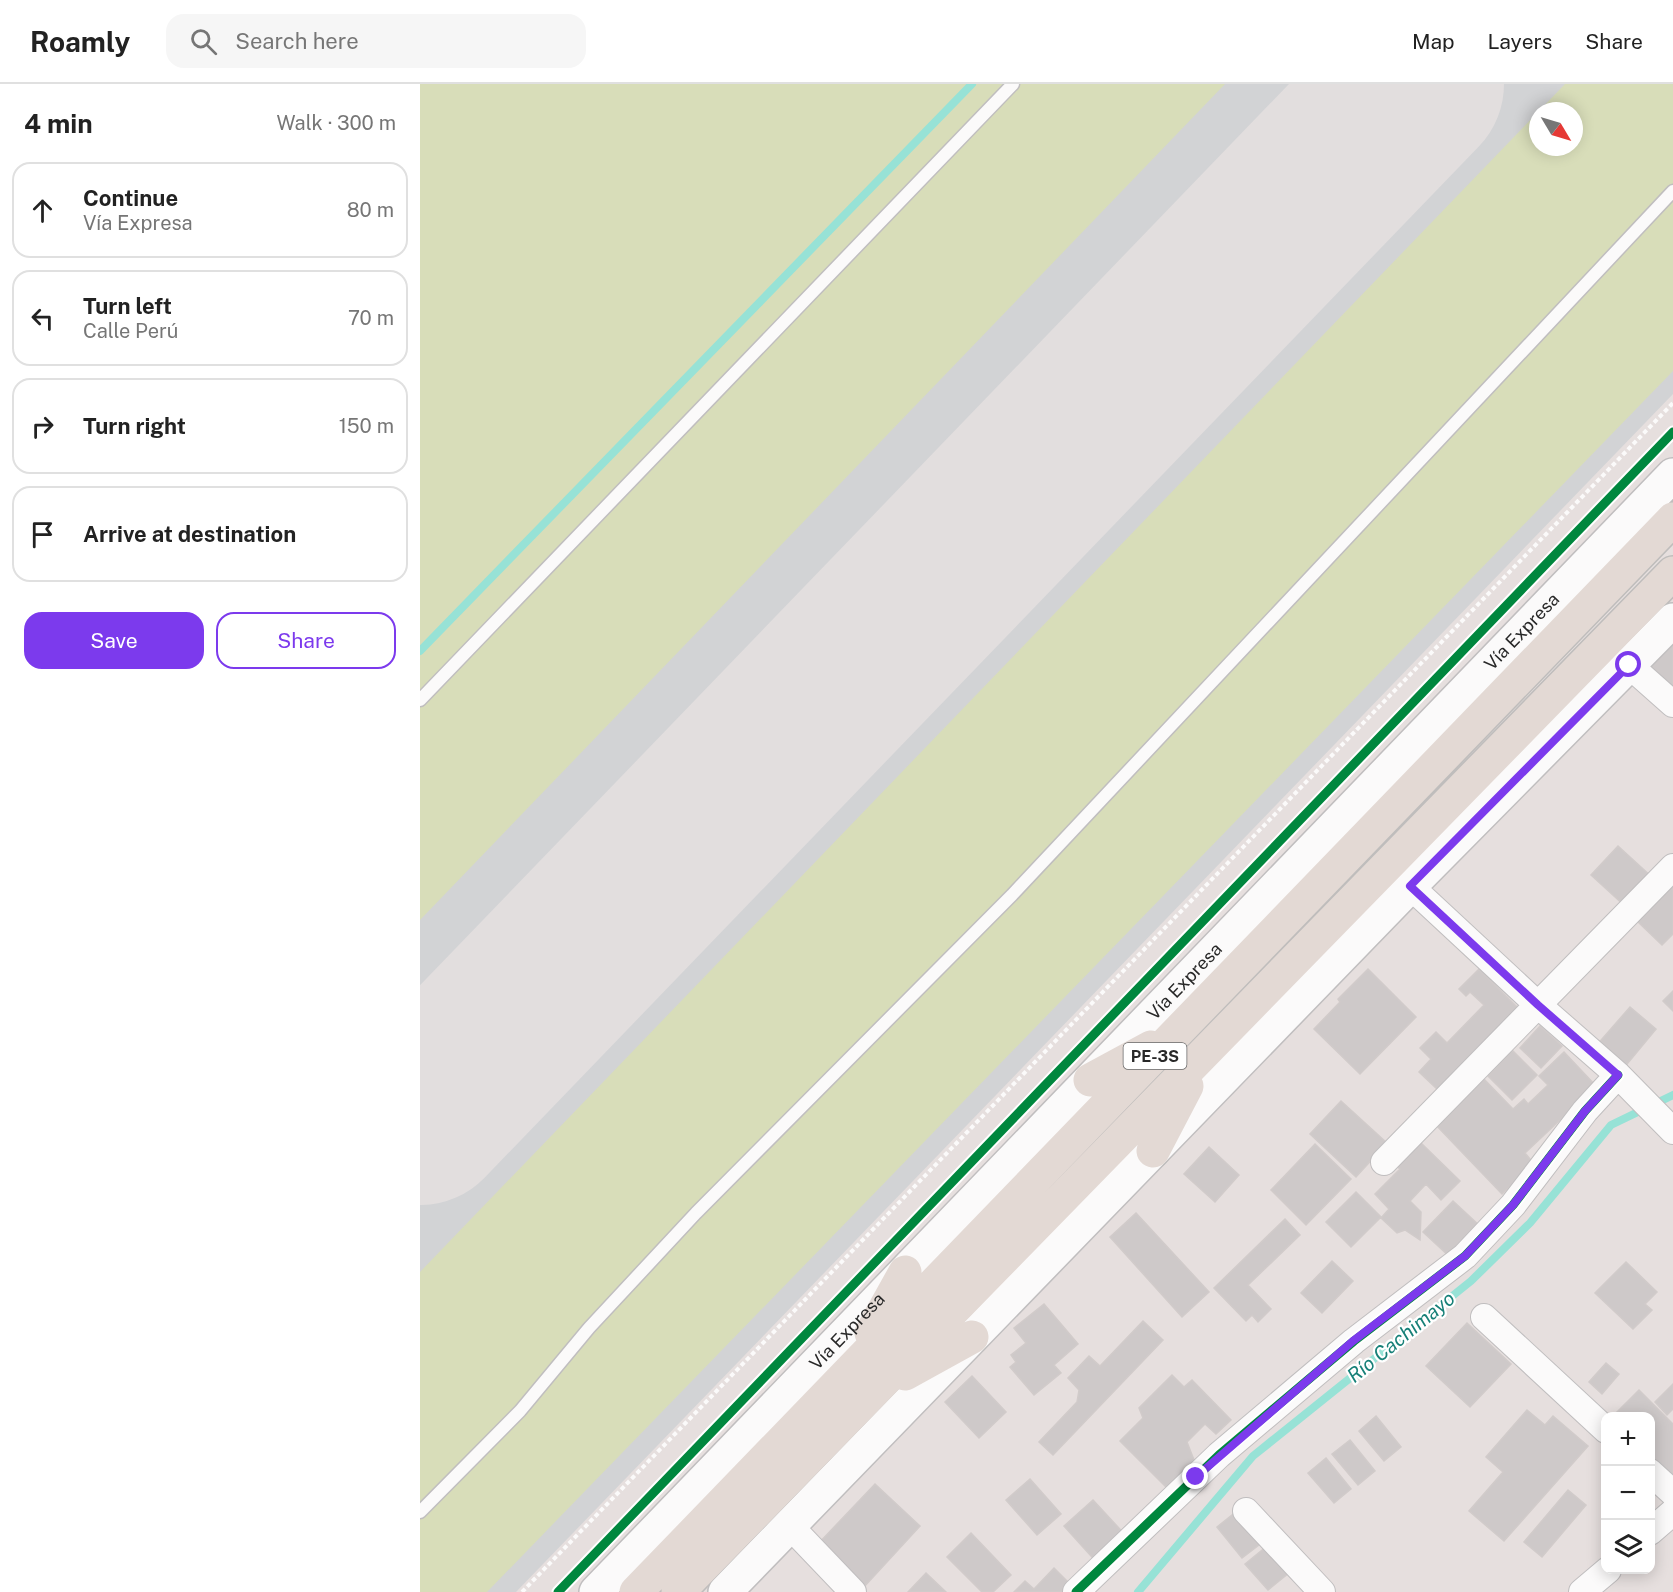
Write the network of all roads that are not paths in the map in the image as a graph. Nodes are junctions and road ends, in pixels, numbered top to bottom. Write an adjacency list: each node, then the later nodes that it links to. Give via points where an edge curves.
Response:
1 (1013, 84): 8 (lane)
2 (1673, 191): 28 (lane, via 1012,895 696,1213 589,1328 520,1410)
3 (1673, 475): 16 (main road, Vía Expresa / PE-3S)
4 (1673, 519): 13 (main road, Vía Expresa / PE-3S)
5 (1673, 573): 14 (main road, Vía Expresa / PE-3S)
6 (1673, 620): 7 (main road)
7 (1629, 665): 9 (street); 11 (main road)
8 (420, 700)
9 (1673, 704)
10 (1673, 867): 12 (street)
11 (1410, 886): 12 (street); 18 (main road)
12 (1538, 1005): 15 (street); 19 (street)
13 (1179, 1031): 16 (main road); 23 (main road, Vía Expresa / PE-3S)
14 (1203, 1054): 18 (main road); 23 (main road, Vía Expresa / PE-3S)
15 (1618, 1075): 17 (street); 38 (street, via 1585,1111 1513,1205 1465,1256 1353,1341 1219,1455)
16 (1090, 1080): 20 (main road, Vía Expresa / PE-3S)
17 (1668, 1126)
18 (1153, 1151): 22 (main road)
19 (1384, 1162)
20 (905, 1272): 23 (main road); 33 (main road, Vía Expresa / PE-3S)
21 (1484, 1317): 24 (street)
22 (972, 1337): 23 (main road); 30 (main road)
23 (861, 1382): 34 (main road, Vía Expresa / PE-3S); 35 (main road, Vía Expresa / PE-3S)
24 (1601, 1426)
25 (1655, 1477): 26 (street)
26 (1673, 1493)
27 (1246, 1511): 39 (street)
28 (420, 1512)
29 (1673, 1512): 31 (street)
30 (789, 1525): 36 (main road); 37 (street)
31 (1655, 1528)
32 (1602, 1574): 40 (street)
33 (596, 1592)
34 (636, 1592)
35 (678, 1592)
36 (725, 1592)
37 (853, 1592)
38 (1076, 1592)
39 (1322, 1592)
40 (1582, 1592)

